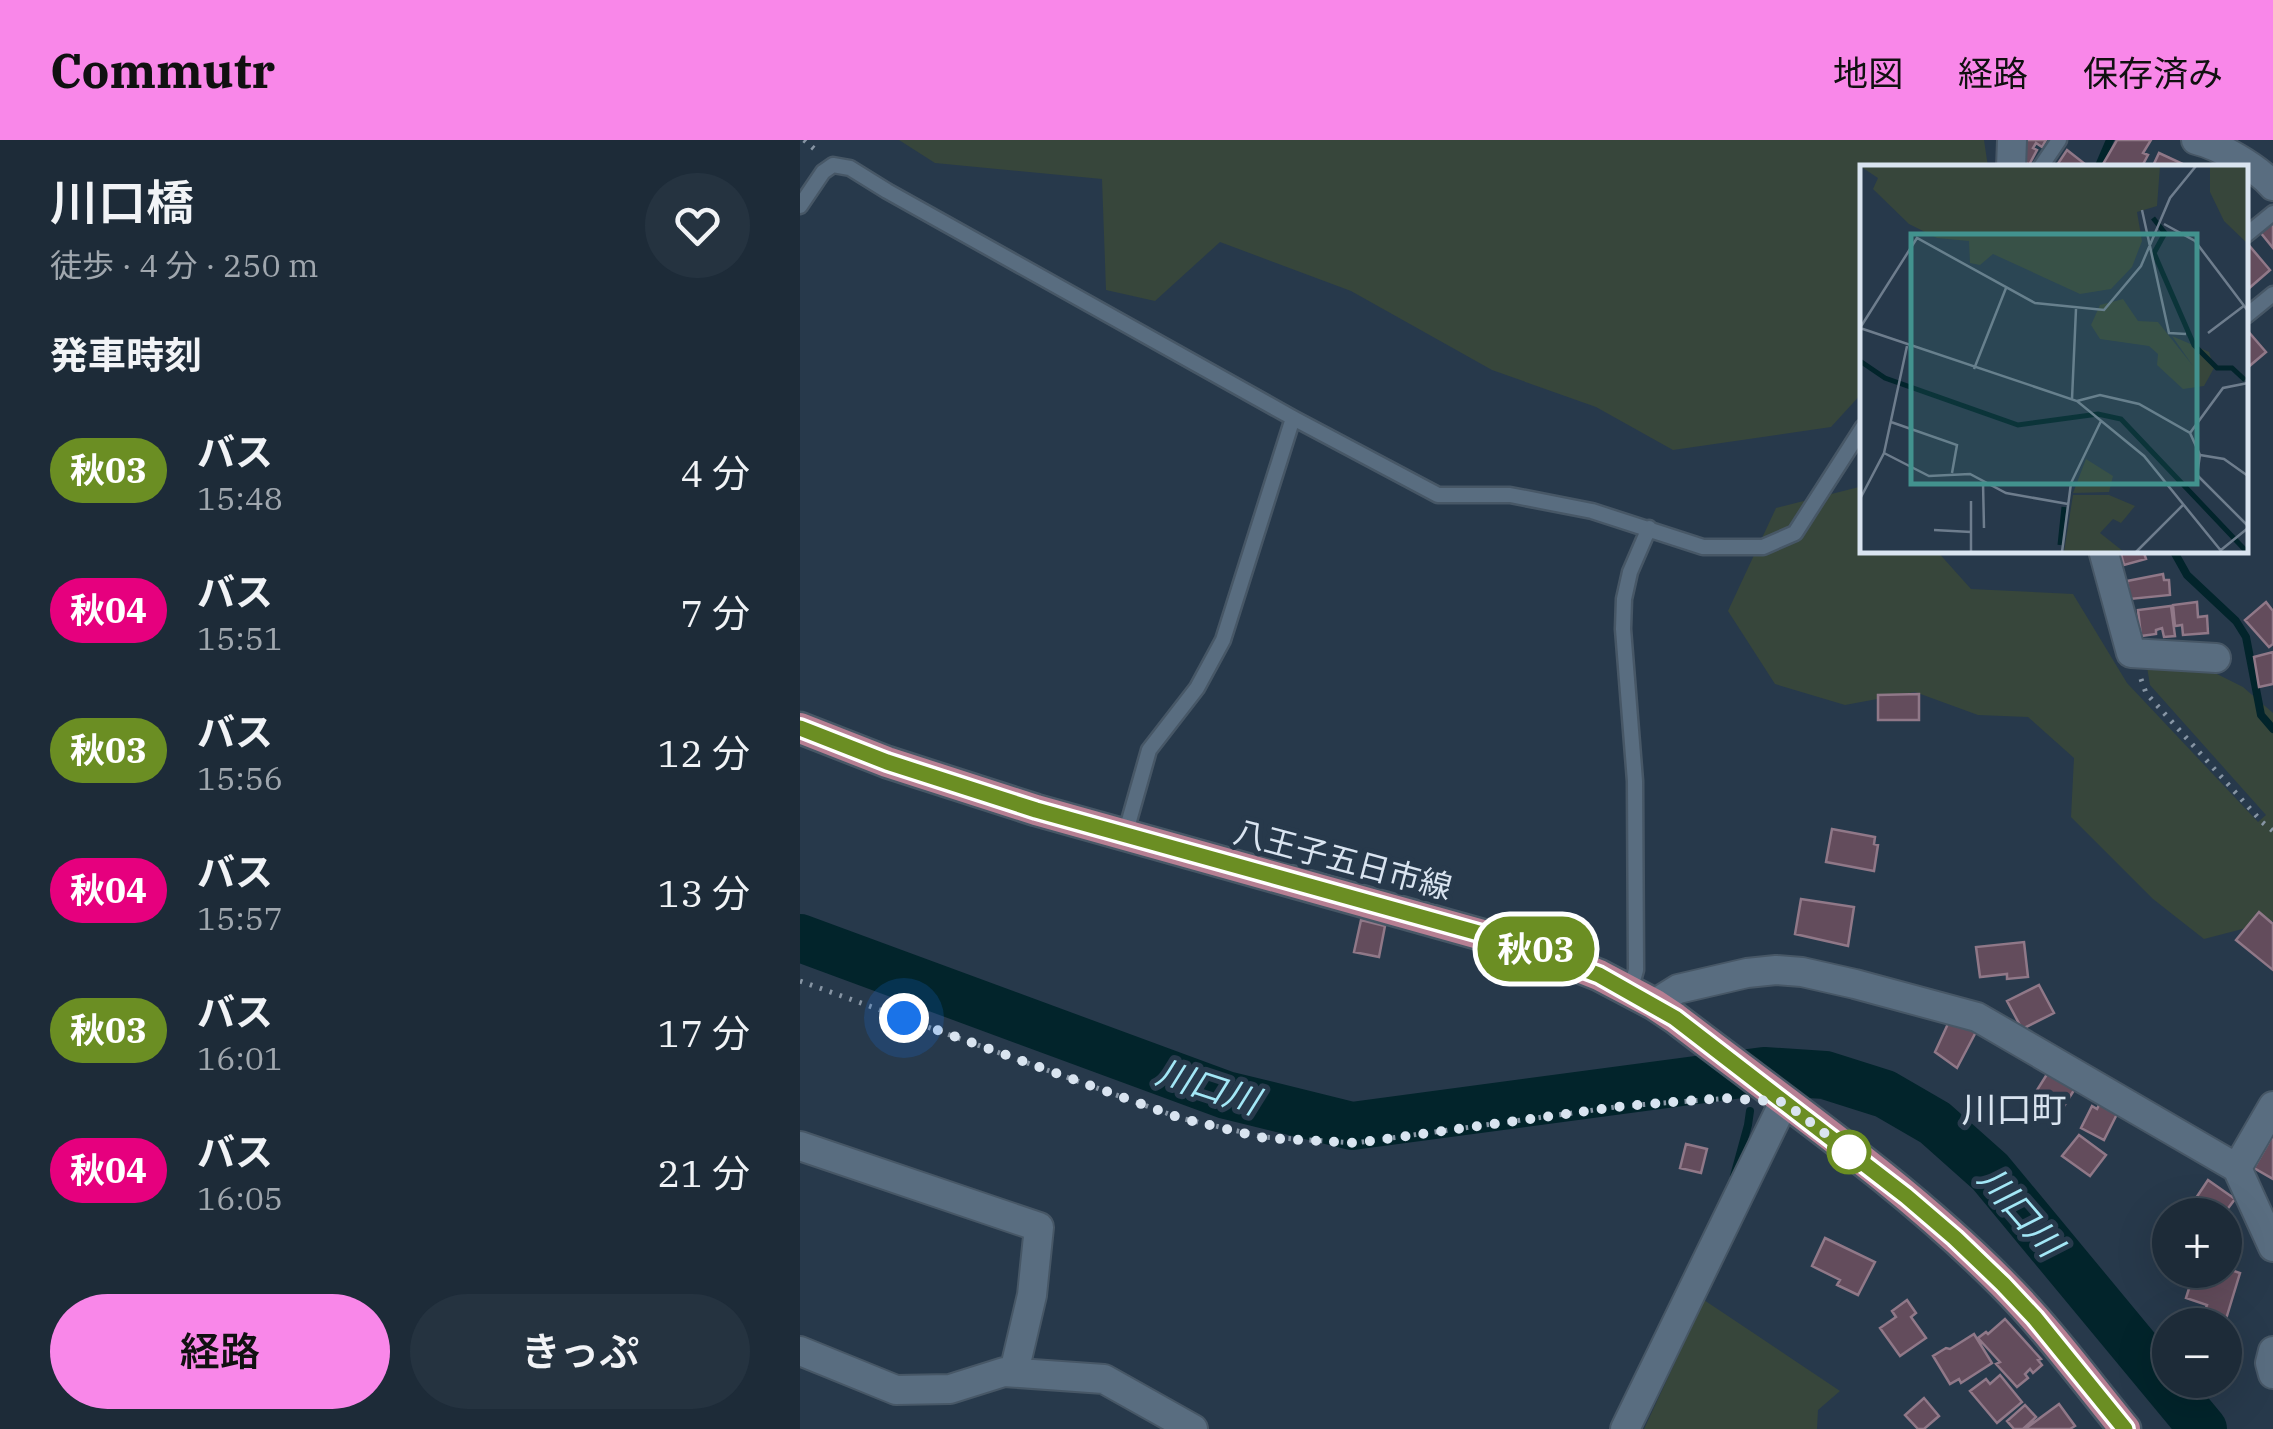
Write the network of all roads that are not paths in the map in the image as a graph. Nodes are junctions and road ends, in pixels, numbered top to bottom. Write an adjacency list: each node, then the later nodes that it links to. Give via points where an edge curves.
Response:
1 (2012, 140): 4 (street)
2 (2059, 140): 5 (lane)
3 (2196, 140): 6 (street)
4 (2011, 165)
5 (2042, 165)
6 (2247, 165)
7 (2248, 166): 8 (street)
8 (2273, 186)
9 (800, 206): 14 (lane, via 833,164 850,168)
10 (2273, 213): 11 (lane)
11 (2248, 233)
12 (2273, 294): 13 (lane)
13 (2248, 314)
14 (1293, 418): 16 (lane, via 1438,495 1510,495); 20 (lane, via 1223,640 1198,688 1149,750)
15 (1860, 432): 16 (lane, via 1795,533 1762,547 1703,547)
16 (1649, 528): 21 (lane, via 1630,572 1623,629 1634,781 1636,970)
17 (2103, 552): 18 (street, via 2131,653)
18 (2216, 658)
19 (800, 728): 20 (main road, 八王子五日市線)
20 (1125, 836): 21 (main road, 八王子五日市線, via 1511,942 1579,966)
21 (1653, 1004): 22 (main road, 八王子五日市線); 25 (street, via 1678,990 1776,970 1977,1017)
22 (1784, 1102): 32 (street); 33 (main road, 八王子五日市線, via 1955,1238 2035,1318)
23 (2273, 1106): 25 (street)
24 (800, 1146): 29 (street, via 1040,1228)
25 (2237, 1168): 26 (street)
26 (2273, 1247)
27 (800, 1351): 29 (street, via 896,1390 950,1389)
28 (2273, 1351): 30 (street)
29 (1014, 1372): 31 (street, via 1104,1379)
30 (2273, 1374)
31 (1180, 1426)
32 (1626, 1429)
33 (2126, 1429)

